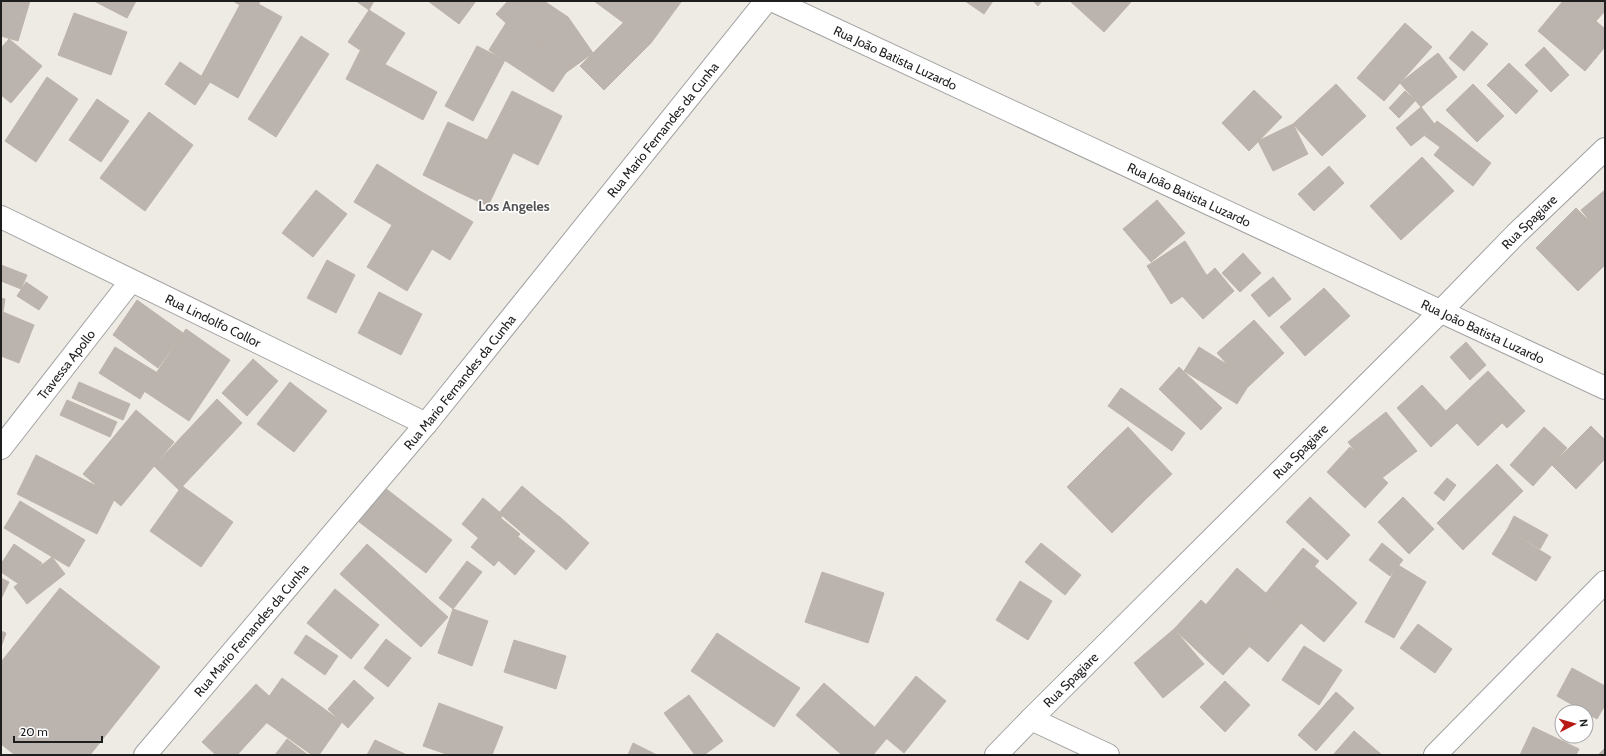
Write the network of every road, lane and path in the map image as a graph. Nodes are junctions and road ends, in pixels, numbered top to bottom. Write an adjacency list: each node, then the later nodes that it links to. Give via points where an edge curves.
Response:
1 (766, 1): 8 (street, Rua Mario Fernandes da Cunha)
2 (774, 1): 6 (street, Rua João Batista Luzardo)
3 (1605, 149): 6 (street, Rua Spagiare, via 1516,234)
4 (1, 217): 5 (street, Rua Lindolfo Collor)
5 (131, 281): 8 (street, Rua Lindolfo Collor); 9 (street, Travessa Apollo)
6 (1441, 311): 7 (street, Rua João Batista Luzardo); 11 (street, Rua Spagiare)
7 (1605, 388)
8 (426, 424): 12 (street, Rua Mario Fernandes da Cunha)
9 (1, 448)
10 (1605, 582): 15 (street)
11 (1031, 719): 13 (street, Rua Spagiare); 14 (street)
12 (145, 755)
13 (996, 755)
14 (1108, 755)
15 (1434, 755)

